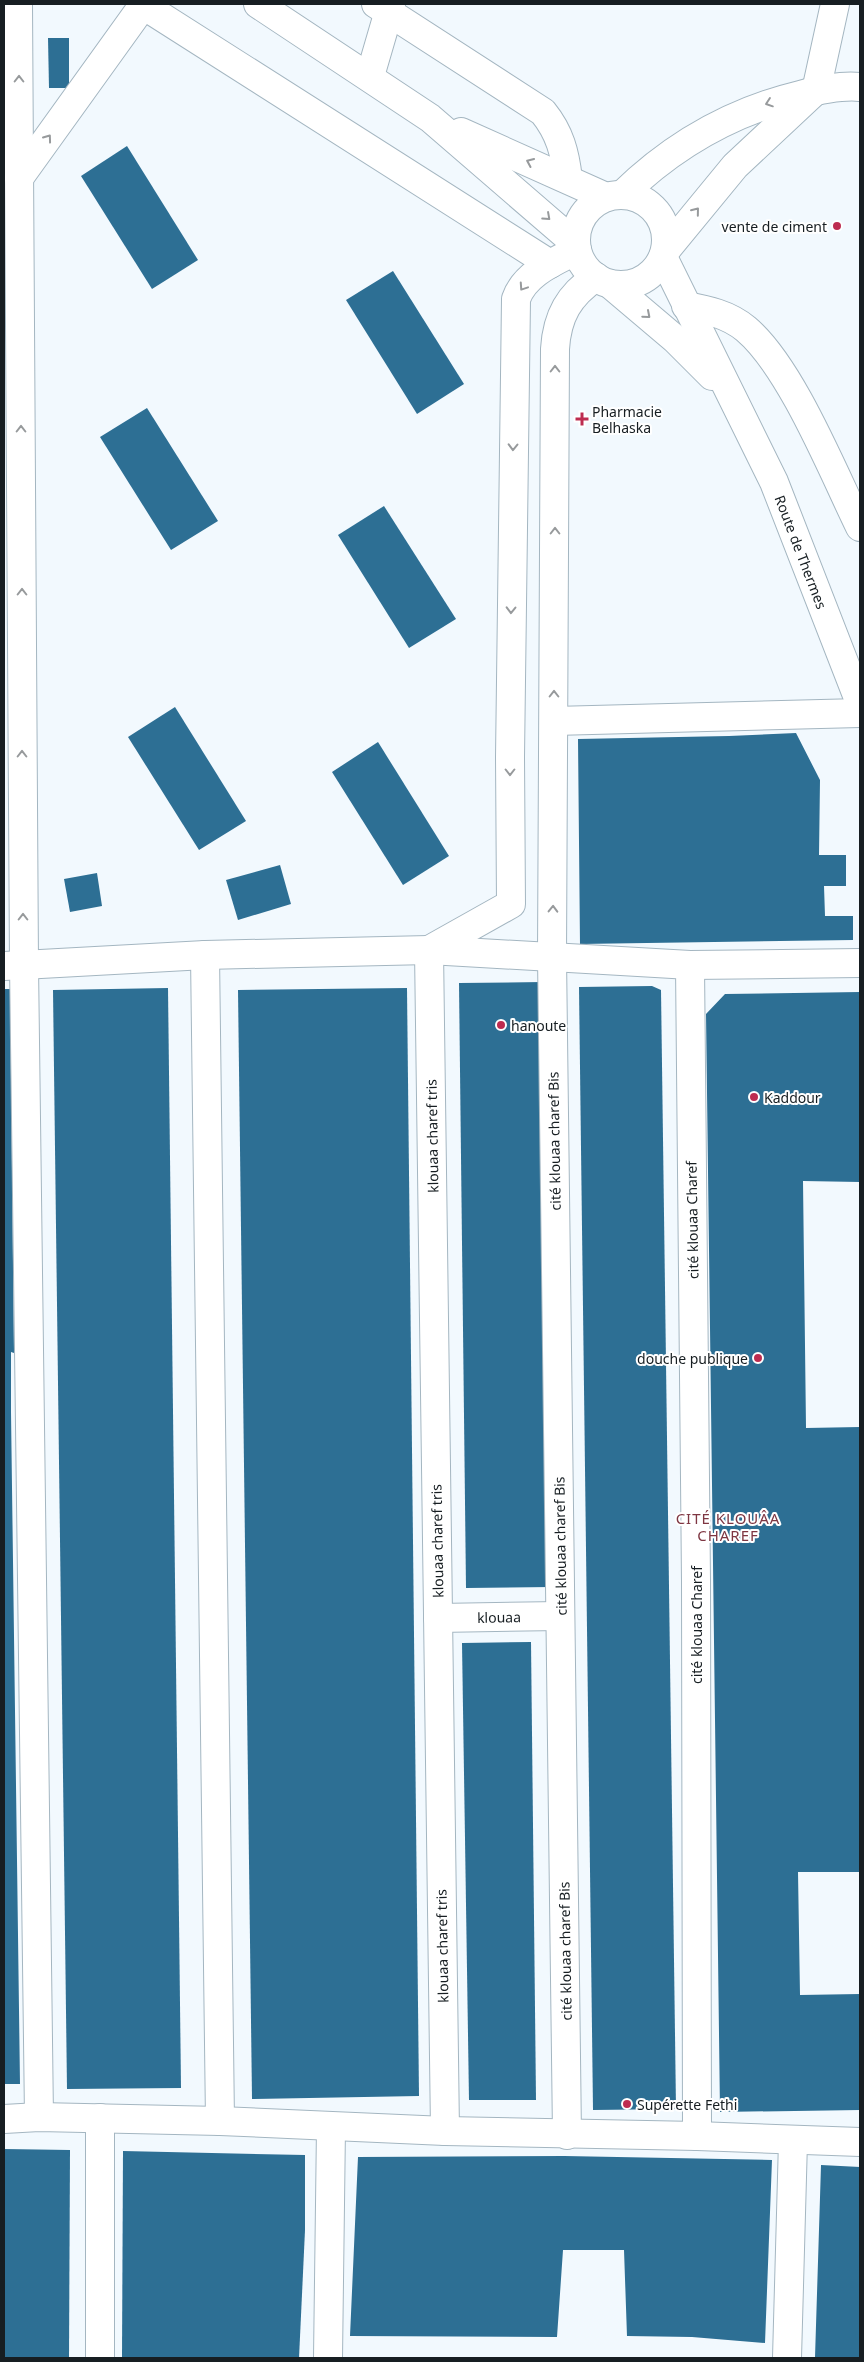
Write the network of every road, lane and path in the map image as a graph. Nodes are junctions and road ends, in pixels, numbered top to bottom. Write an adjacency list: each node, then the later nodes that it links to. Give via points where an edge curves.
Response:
1 (18, 4): 11 (street, one-way to 1)
2 (258, 4): 6 (street)
3 (835, 4): 8 (street)
4 (144, 5): 11 (street, one-way to 4); 15 (street)
5 (385, 6): 6 (street); 10 (street, via 542,112 560,140)
6 (370, 76): 9 (street)
7 (860, 87): 8 (street)
8 (816, 91): 12 (street, one-way to 12, via 744,112 711,127 649,168); 14 (street, one-way to 8, via 735,166)
9 (430, 118): 10 (street, one-way to 9); 13 (street, one-way to 13, via 521,194)
10 (568, 179): 12 (street)
11 (14, 190): 28 (street, one-way to 11)
12 (614, 196): 13 (street, via 593,204 583,216 577,228); 14 (street, via 637,197 662,218 667,234)
13 (576, 247): 15 (street); 16 (street, via 584,265)
14 (665, 254): 16 (street, via 654,271 642,280 626,285); 17 (street, Route de Thermes)
15 (550, 264): 23 (street, one-way to 23, via 529,278 520,290 515,314 511,904)
16 (603, 280): 18 (street, Route de Thermes, one-way to 18, via 675,339); 22 (street, cité klouaa charef Bis, one-way to 16, via 556,331 570,299 582,286)
17 (686, 306): 18 (street, Route de Thermes); 19 (street, via 731,318 760,344 797,399)
18 (735, 404): 20 (street, Route de Thermes, via 774,482)
19 (860, 527)
20 (860, 703)
21 (860, 713): 22 (street)
22 (554, 721): 25 (street, cité klouaa charef Bis, one-way to 22)
23 (429, 950): 24 (street); 25 (street); 30 (street, klouaa charef tris)
24 (205, 955): 28 (street); 34 (street)
25 (552, 958): 27 (street); 29 (street, cité klouaa charef Bis)
26 (860, 963): 27 (street)
27 (690, 965): 38 (street, cité klouaa Charef)
28 (14, 966): 31 (street)
29 (560, 1616): 30 (street, klouaa); 37 (street, cité klouaa charef Bis)
30 (438, 1618): 36 (street, klouaa charef tris)
31 (39, 2117): 32 (street); 33 (street)
32 (4, 2118)
33 (100, 2118): 34 (street); 41 (street)
34 (220, 2121): 35 (street)
35 (331, 2127): 36 (street); 42 (street)
36 (445, 2131): 37 (street)
37 (567, 2135): 38 (street)
38 (697, 2136): 39 (street)
39 (793, 2141): 40 (street); 43 (street)
40 (860, 2142)
41 (100, 2358)
42 (328, 2358)
43 (786, 2358)

